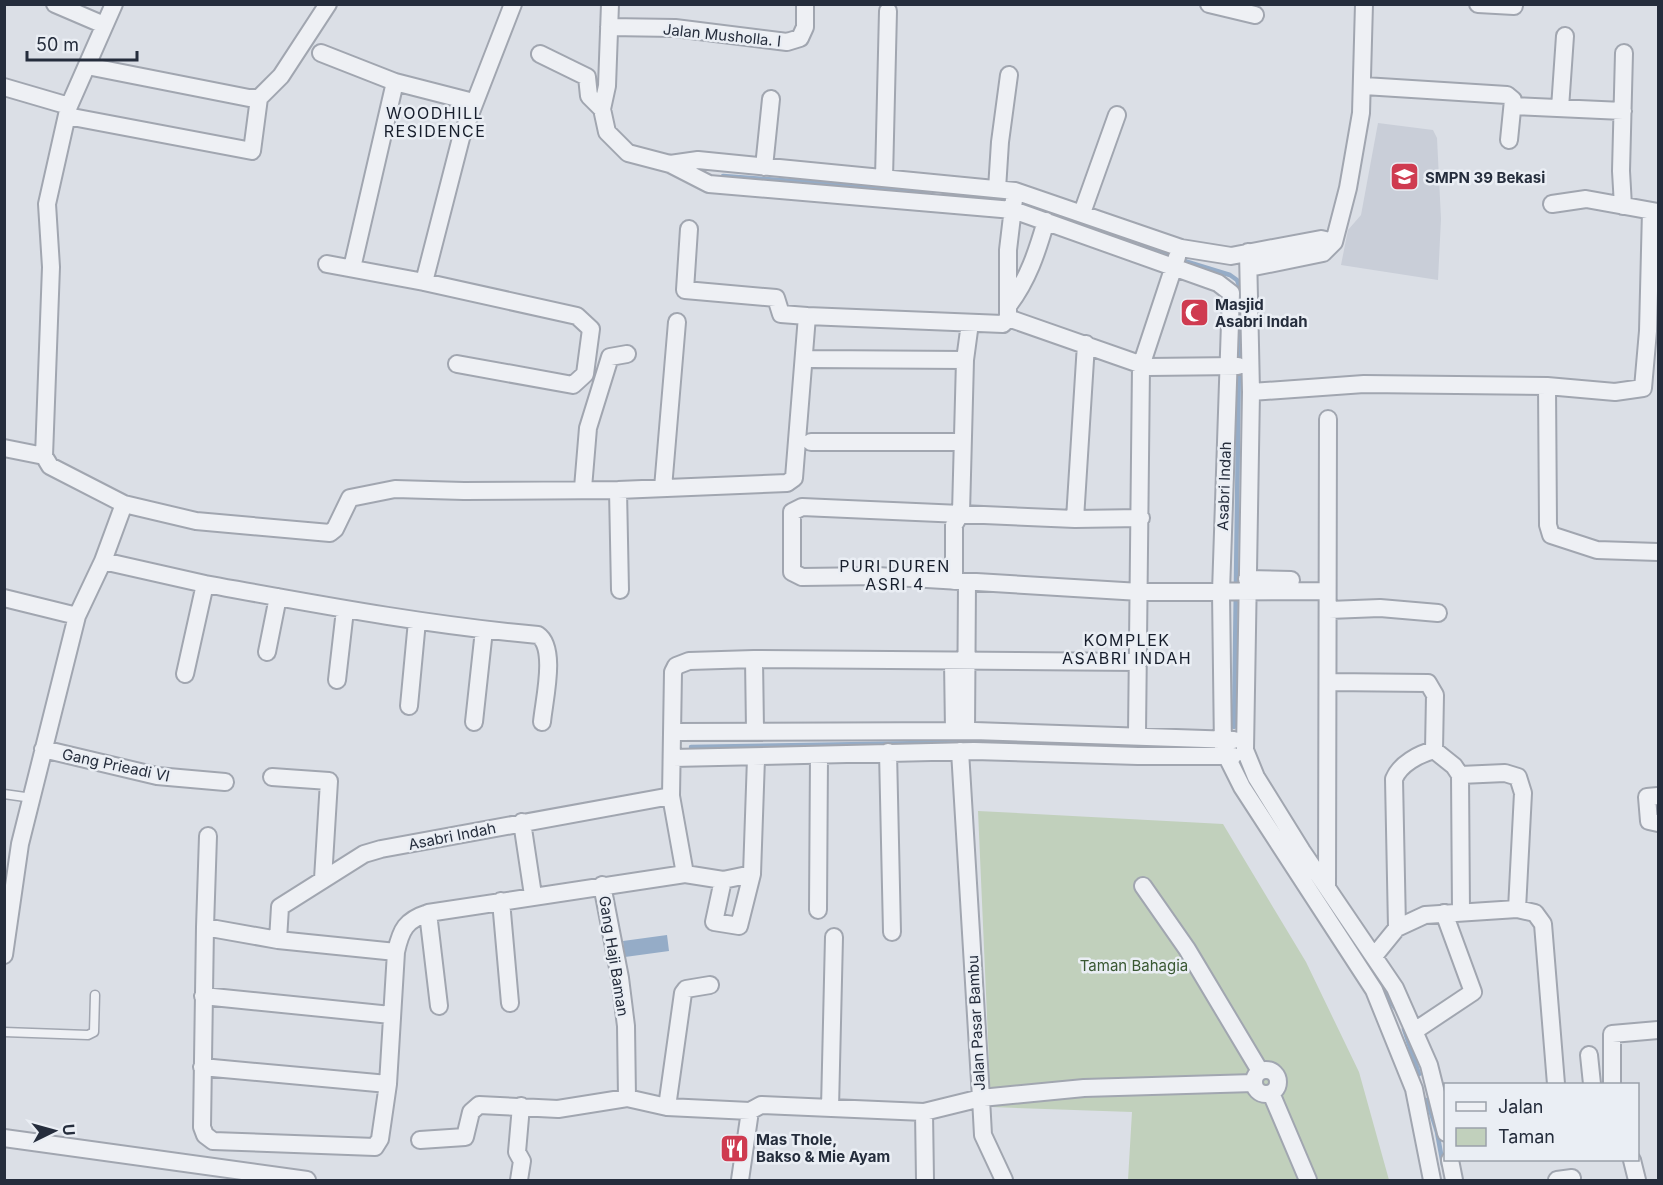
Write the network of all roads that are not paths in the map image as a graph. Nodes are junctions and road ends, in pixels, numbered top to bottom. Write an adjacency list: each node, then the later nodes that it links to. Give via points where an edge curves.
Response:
1 (55, 4): 13 (street)
2 (114, 4): 13 (street)
3 (328, 4): 24 (street, via 281,76)
4 (513, 4): 26 (street)
5 (610, 4): 14 (street)
6 (805, 4): 14 (street, Jalan Musholla. I, via 805,27 800,39 787,42 675,28)
7 (1209, 4): 12 (street)
8 (1364, 4): 22 (street)
9 (1478, 4): 10 (street)
10 (1514, 6)
11 (888, 11): 36 (street)
12 (1255, 15)
13 (104, 25): 19 (street)
14 (609, 27): 29 (street, via 607,86)
15 (1564, 36): 28 (street)
16 (321, 53): 21 (street)
17 (1624, 53): 31 (street)
18 (540, 54): 29 (street, via 586,77 589,96)
19 (87, 66): 24 (street); 30 (street)
20 (1010, 75): 37 (street)
21 (395, 82): 26 (street); 50 (street)
22 (1364, 86): 27 (street, via 1507,95); 47 (street, via 1348,188 1334,242 1323,253)
23 (4, 87): 30 (street)
24 (254, 98): 30 (street, via 252,151)
25 (771, 99): 35 (street)
26 (473, 102): 51 (street)
27 (1514, 106): 28 (street); 33 (street)
28 (1560, 108): 31 (street)
29 (602, 109): 34 (street, via 607,132 628,153)
30 (68, 111): 69 (street, via 47,204 51,267)
31 (1623, 111): 40 (street)
32 (1117, 115): 43 (street)
33 (1509, 140)
34 (670, 164): 35 (street, via 698,160); 41 (street, via 709,184)
35 (764, 167): 36 (street)
36 (884, 178): 37 (street)
37 (997, 189): 38 (street)
38 (1015, 190): 41 (street); 43 (street)
39 (1552, 204): 40 (street, via 1586,199)
40 (1623, 206): 42 (street)
41 (1013, 210): 44 (street); 52 (street, via 1007,262)
42 (1655, 211): 63 (street, via 1643,388 1616,392)
43 (1082, 213): 46 (street)
44 (1046, 221): 49 (street); 52 (street, via 1034,263)
45 (689, 229): 53 (street, via 685,290 776,298 781,314)
46 (1181, 248): 47 (street); 49 (street)
47 (1249, 260): 62 (street)
48 (327, 264): 50 (street)
49 (1173, 267): 61 (street); 62 (street, Asabri Indah, via 1218,283 1231,293)
50 (352, 268): 51 (street)
51 (424, 282): 60 (street, via 578,316 591,329 585,374 573,385)
52 (1008, 312): 55 (street, via 999,325); 56 (street)
53 (807, 316): 55 (street); 71 (street, via 794,478 787,483)
54 (677, 322): 71 (street)
55 (970, 323): 59 (street, Jalan Pasar Bambu)
56 (1086, 344): 61 (street); 76 (street)
57 (627, 354): 70 (street, via 610,357 588,428)
58 (812, 359): 59 (street)
59 (964, 360): 67 (street, Jalan Pasar Bambu)
60 (458, 364)
61 (1142, 366): 62 (street); 75 (street)
62 (1239, 366): 64 (street); 82 (street, Asabri Indah)
63 (1547, 386): 64 (street, via 1364,384); 77 (street, via 1551,535 1597,550)
64 (1251, 392): 82 (street)
65 (1328, 419): 81 (street)
66 (811, 442): 67 (street)
67 (961, 442): 74 (street, Jalan Pasar Bambu)
68 (4, 448): 69 (street)
69 (44, 456): 73 (street, via 50,465)
70 (583, 488): 72 (street); 73 (street, via 395,489 350,498 330,533 196,521)
71 (663, 488): 72 (street)
72 (618, 490): 83 (street)
73 (124, 504): 78 (street)
74 (961, 513): 76 (street); 79 (street, Jalan Pasar Bambu, via 954,525); 79 (street, via 802,507 792,512 792,572 796,576)
75 (1141, 518): 76 (street); 84 (street)
76 (1075, 519)
77 (1659, 552)
78 (103, 561): 80 (street); 90 (street)
79 (960, 581): 84 (street); 95 (street, Jalan Pasar Bambu)
80 (205, 584): 85 (street); 97 (street)
81 (1328, 586): 82 (street); 88 (street)
82 (1237, 589): 84 (street); 107 (street, Asabri Indah); 109 (street)
83 (620, 590)
84 (1140, 592): 96 (street)
85 (278, 597): 87 (street); 93 (street)
86 (4, 598): 90 (street)
87 (345, 610): 91 (street); 98 (street)
88 (1329, 610): 89 (street, via 1380,608); 99 (street)
89 (1438, 613)
90 (77, 616): 108 (street)
91 (417, 621): 92 (street); 100 (street)
92 (484, 630): 101 (street); 102 (street, via 538,635 544,639 549,652)
93 (267, 652)
94 (754, 659): 95 (street); 103 (street); 104 (street, via 689,661 676,666)
95 (960, 661): 96 (street); 106 (street, Jalan Pasar Bambu)
96 (1139, 662): 105 (street)
97 (185, 674)
98 (337, 680)
99 (1329, 682): 110 (street, via 1428,683 1435,695); 131 (street)
100 (409, 706)
101 (474, 722)
102 (542, 722)
103 (755, 730): 104 (street); 106 (street)
104 (674, 732): 113 (street)
105 (1137, 734): 106 (street); 107 (street)
106 (968, 740): 107 (street, via 1138,756); 111 (street); 165 (street, Jalan Pasar Bambu)
107 (1224, 746): 109 (street); 163 (street, via 1242,787 1374,990)
108 (43, 748): 117 (street, Gang Prieadi VI, via 157,776); 121 (street)
109 (1246, 748): 131 (street, via 1258,781)
110 (1434, 750): 115 (street); 139 (street, via 1421,753 1397,771 1394,778)
111 (888, 752): 112 (street); 140 (street)
112 (819, 755): 114 (street); 134 (street)
113 (673, 758): 114 (street); 119 (street)
114 (756, 758): 126 (street)
115 (1460, 775): 135 (street, via 1513,774 1522,783); 137 (street)
116 (272, 777): 127 (street, via 329,781)
117 (225, 782)
118 (4, 794): 121 (lane)
119 (671, 796): 122 (street, Asabri Indah); 125 (street)
120 (1659, 796): 123 (street, via 1647,797 1646,803 1649,821)
121 (32, 798): 144 (street, via 20,844)
122 (522, 822): 127 (street, Asabri Indah, via 381,849 364,854); 132 (street)
123 (1659, 822)
124 (208, 836): 138 (street)
125 (685, 874): 128 (street); 129 (street)
126 (752, 874): 128 (street); 128 (street, via 739,926 714,922)
127 (323, 879): 142 (street, Asabri Indah, via 280,907)
128 (723, 880)
129 (602, 885): 132 (street); 164 (street, Gang Haji Baman, via 623,1002)
130 (1143, 886): 157 (street, via 1187,949)
131 (1327, 888): 145 (street)
132 (533, 895): 133 (street)
133 (501, 901): 136 (street); 149 (street)
134 (818, 909)
135 (1517, 909): 137 (street); 158 (street, via 1535,914 1543,924)
136 (428, 913): 143 (street, via 412,918 403,927); 150 (street)
137 (1452, 913): 139 (street, via 1425,915); 152 (street, via 1473,992)
138 (205, 927): 142 (street); 148 (street)
139 (1397, 928): 145 (street)
140 (892, 933)
141 (834, 937): 168 (street)
142 (278, 940): 143 (street)
143 (396, 951): 151 (street)
144 (4, 955)
145 (1375, 955): 152 (street)
146 (710, 985): 167 (street, via 683,993)
147 (94, 994): 154 (lane, via 94,1032 88,1035)
148 (203, 996): 151 (street); 156 (street)
149 (510, 1003)
150 (439, 1006)
151 (391, 1014): 161 (street)
152 (1416, 1030): 162 (street)
153 (1659, 1030): 160 (street, via 1612,1034)
154 (4, 1032)
155 (1589, 1055): 159 (street)
156 (202, 1067): 161 (street); 161 (street, via 202,1127 213,1141 375,1147 380,1139)
157 (1257, 1077): 165 (street); 182 (street, via 1270,1070 1276,1077 1277,1086 1271,1093)
158 (1556, 1083)
159 (1592, 1083)
160 (1612, 1083)
161 (388, 1084)
162 (1434, 1084): 163 (street); 171 (street)
163 (1414, 1089): 183 (street)
164 (627, 1098): 166 (street, via 558,1109); 167 (street, Jalan Pasar Bambu)
165 (981, 1098): 170 (street, Jalan Pasar Bambu); 181 (street, via 983,1135)
166 (521, 1106): 173 (street, via 479,1104 471,1112 465,1137); 178 (street)
167 (667, 1107): 169 (street, Jalan Pasar Bambu)
168 (830, 1108): 169 (street, Jalan Pasar Bambu, via 761,1105); 170 (street, Jalan Pasar Bambu)
169 (750, 1111): 179 (street)
170 (924, 1112): 180 (street)
171 (1444, 1124)
172 (4, 1138): 177 (street)
173 (420, 1140)
174 (1450, 1161): 184 (street)
175 (1620, 1161): 185 (street)
176 (1632, 1161): 186 (street)
177 (307, 1180)
178 (519, 1180)
179 (740, 1180)
180 (925, 1180)
181 (1004, 1180)
182 (1308, 1180)
183 (1432, 1180)
184 (1454, 1180)
185 (1623, 1180)
186 (1637, 1180)

